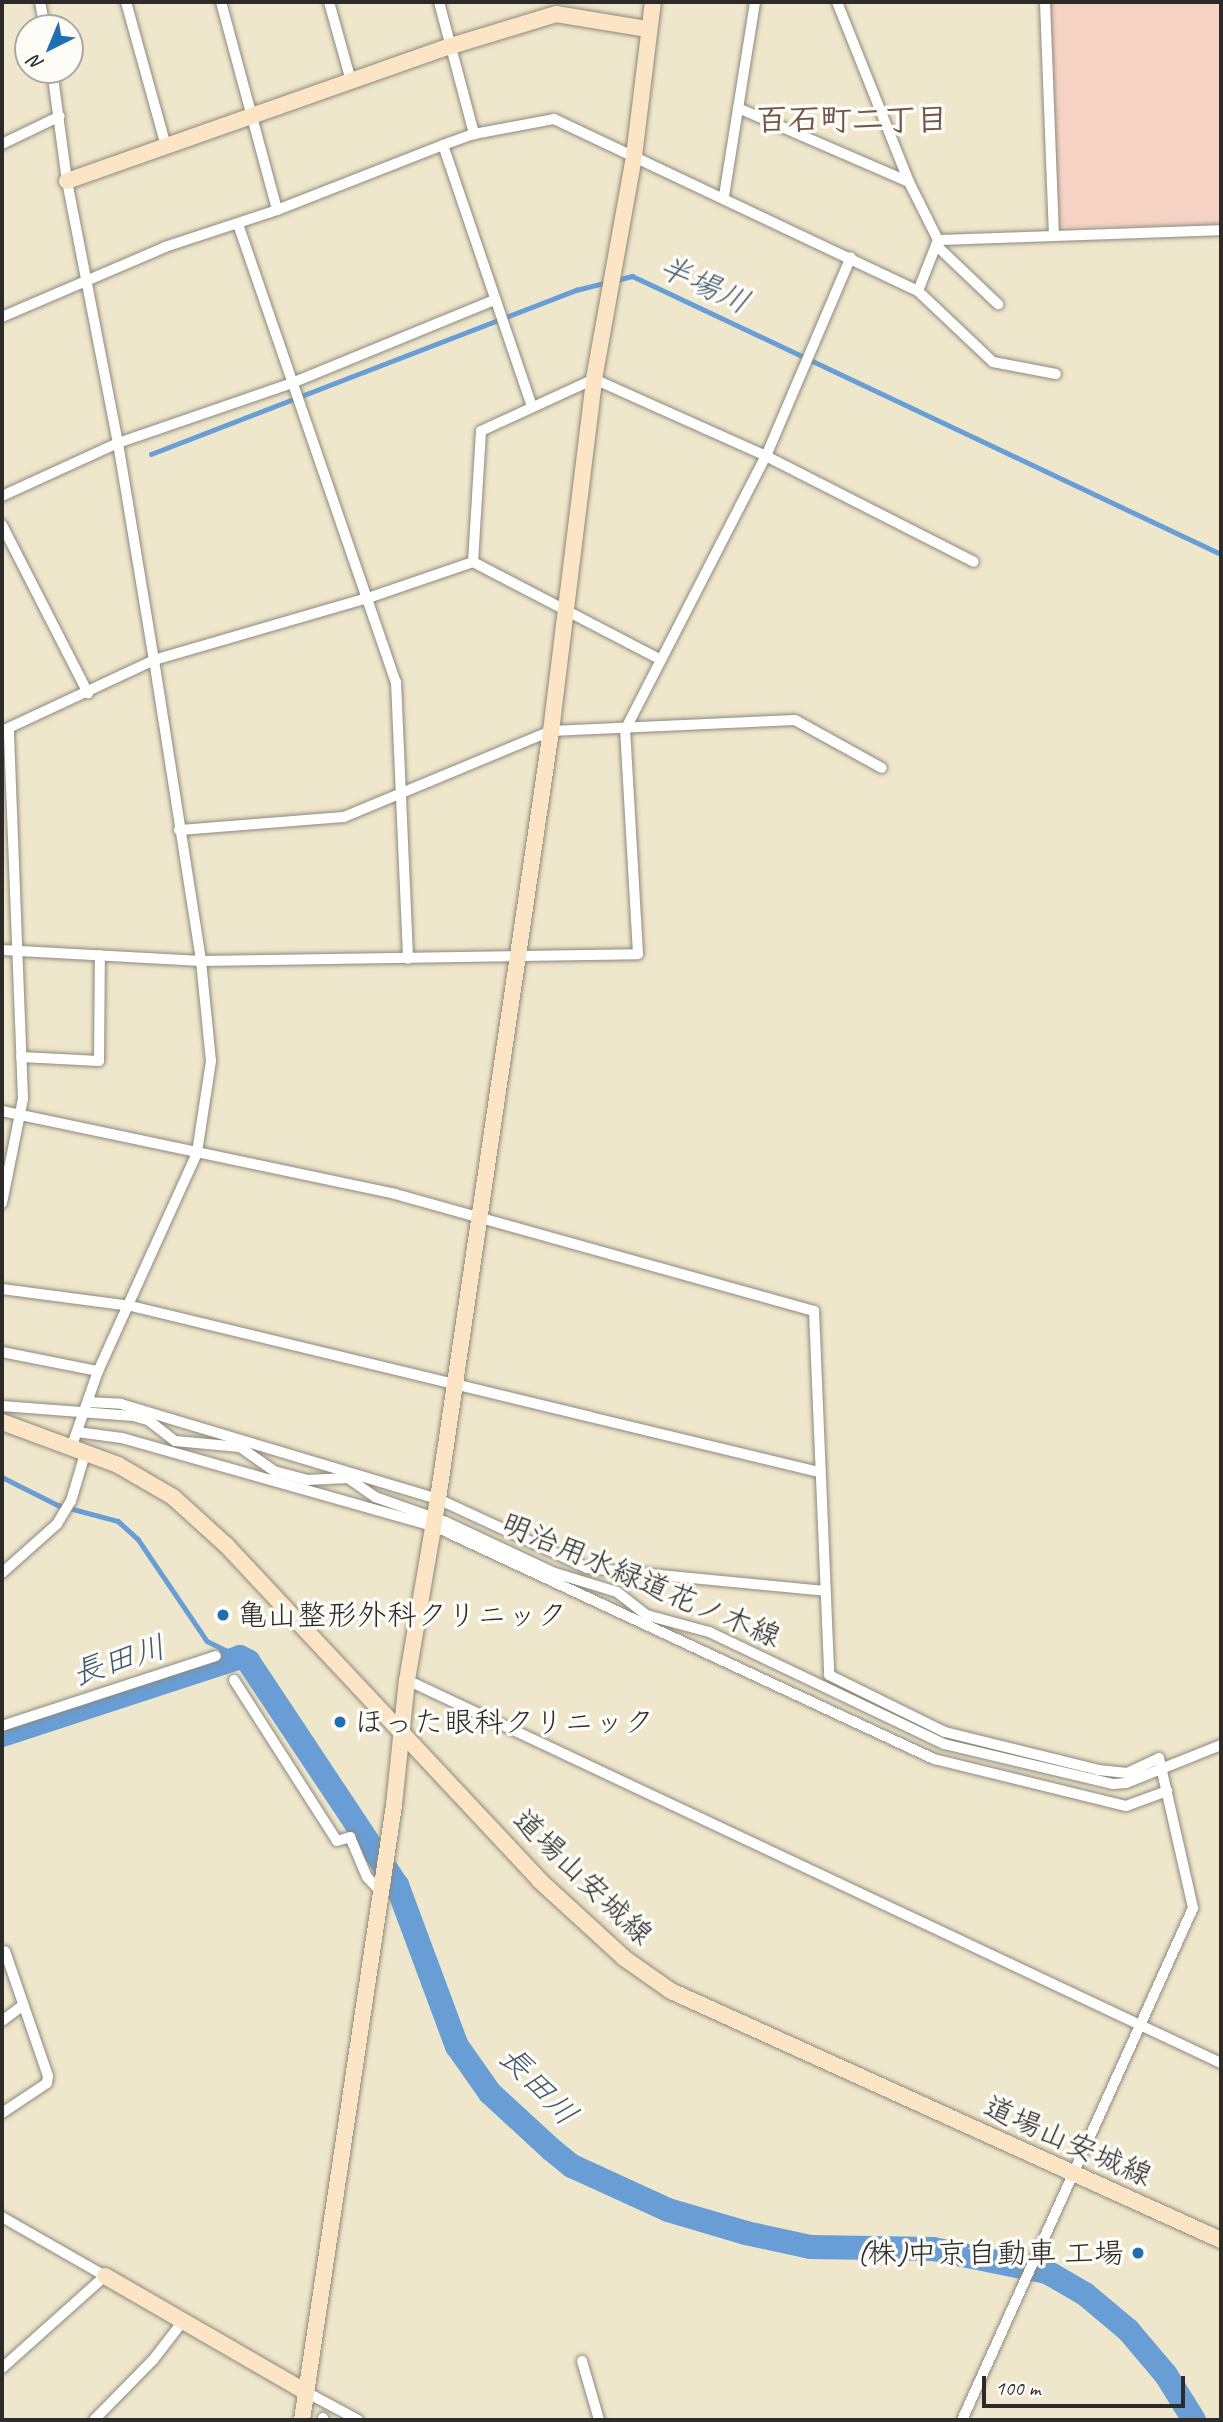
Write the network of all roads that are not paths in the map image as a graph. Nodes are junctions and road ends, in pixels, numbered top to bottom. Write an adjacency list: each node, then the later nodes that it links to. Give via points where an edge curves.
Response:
1 (126, 2): 20 (street)
2 (221, 2): 16 (street)
3 (329, 2): 12 (street)
4 (439, 2): 11 (street)
5 (653, 2): 10 (street)
6 (755, 2): 14 (street)
7 (837, 2): 23 (street)
8 (1045, 2): 28 (street)
9 (557, 8): 10 (street); 11 (street)
10 (648, 29): 21 (street)
11 (451, 46): 12 (street); 17 (street)
12 (351, 81): 16 (street)
13 (54, 84): 15 (street)
14 (738, 108): 23 (street); 24 (street)
15 (60, 116): 18 (street); 22 (street)
16 (252, 116): 20 (street); 25 (street)
17 (474, 134): 19 (street); 21 (street, via 554,119)
18 (2, 144)
19 (443, 145): 25 (street); 33 (street)
20 (166, 146): 22 (street)
21 (634, 156): 24 (street); 37 (street)
22 (67, 181): 31 (street)
23 (909, 182): 29 (street)
24 (724, 196): 30 (street)
25 (277, 210): 26 (street)
26 (238, 224): 31 (street); 38 (street)
27 (1221, 230): 28 (street)
28 (1054, 236): 29 (street)
29 (937, 242): 32 (street); 34 (street)
30 (851, 257): 32 (street); 41 (street)
31 (85, 279): 35 (street); 40 (street)
32 (918, 291): 36 (street, via 993,362)
33 (494, 300): 38 (street); 39 (street)
34 (998, 304)
35 (2, 317)
36 (1056, 374)
37 (594, 379): 39 (street); 41 (street); 47 (street)
38 (292, 383): 40 (street); 46 (street)
39 (532, 406): 44 (street, via 481,431)
40 (118, 443): 42 (street); 48 (street)
41 (766, 456): 45 (street); 49 (street)
42 (2, 496)
43 (2, 525): 50 (street)
44 (473, 562): 46 (street); 47 (street)
45 (974, 562)
46 (368, 598): 48 (street); 55 (street, via 396,682)
47 (568, 609): 49 (street); 53 (street)
48 (154, 660): 50 (street); 56 (street)
49 (661, 660): 52 (street)
50 (88, 693): 51 (street)
51 (5, 730): 57 (street)
52 (625, 730): 53 (street); 54 (street, via 794,720); 59 (street, via 638,954)
53 (551, 731): 55 (street); 59 (street)
54 (882, 768)
55 (402, 793): 56 (street, via 344,817); 61 (street)
56 (179, 830): 62 (street)
57 (18, 949): 58 (street); 60 (street); 63 (street)
58 (2, 950)
59 (518, 954): 61 (street); 68 (street)
60 (100, 955): 62 (street); 63 (street, via 99,1061)
61 (408, 959): 62 (street)
62 (201, 961): 66 (street, via 211,1061)
63 (22, 1057): 65 (street)
64 (2, 1111): 65 (street)
65 (21, 1116): 66 (street); 67 (street)
66 (197, 1153): 68 (street); 70 (street)
67 (2, 1203)
68 (477, 1216): 73 (street); 79 (street, via 814,1311)
69 (2, 1289): 70 (street)
70 (131, 1306): 72 (street); 73 (street)
71 (2, 1352): 72 (street)
72 (98, 1371): 75 (street)
73 (454, 1385): 79 (street); 80 (street)
74 (2, 1406): 75 (street, 明治用水緑道花ノ木線)
75 (86, 1407): 77 (street); 80 (street, via 121,1404); 81 (street, 明治用水緑道花ノ木線, via 148,1420 186,1445 240,1447 274,1471 307,1480 348,1478 374,1497)
76 (2, 1422): 78 (street, 道場山安城線)
77 (76, 1432): 78 (street); 81 (street, via 122,1438)
78 (78, 1451): 82 (street, via 71,1501); 88 (street, 道場山安城線, via 144,1478 173,1497 226,1545)
79 (820, 1472): 83 (street)
80 (438, 1499): 81 (street); 83 (street, via 587,1568)
81 (434, 1522): 86 (street); 90 (street, 明治用水緑道花ノ木線, via 555,1573 617,1592 646,1615 709,1633 944,1744 1113,1784); 91 (street, via 934,1759 1126,1806)
82 (2, 1573)
83 (825, 1591): 90 (street, via 829,1675 836,1682 945,1732 1115,1774 1159,1758)
84 (216, 1656): 87 (street)
85 (234, 1680): 92 (street, via 337,1841 350,1837 367,1877)
86 (407, 1680): 88 (street); 96 (street)
87 (2, 1726)
88 (400, 1731): 92 (street); 99 (street, 道場山安城線, via 588,1927 671,1991)
89 (1221, 1745): 90 (street, 明治用水緑道花ノ木線)
90 (1162, 1769): 91 (street)
91 (1167, 1791): 96 (street, via 1193,1908)
92 (381, 1892): 106 (street)
93 (5, 1951): 94 (street)
94 (22, 2006): 95 (street); 98 (street, via 47,2083)
95 (2, 2021)
96 (1140, 2026): 97 (street); 99 (street)
97 (1221, 2063)
98 (2, 2113)
99 (1073, 2173): 101 (street, 道場山安城線); 111 (street)
100 (2, 2217): 102 (street)
101 (1221, 2240)
102 (105, 2276): 103 (street); 105 (street)
103 (183, 2321): 106 (street); 107 (street, via 153,2360)
104 (582, 2361): 110 (street)
105 (2, 2368)
106 (306, 2392): 108 (street); 109 (street)
107 (94, 2420)
108 (302, 2420)
109 (358, 2420)
110 (599, 2420)
111 (962, 2420)

